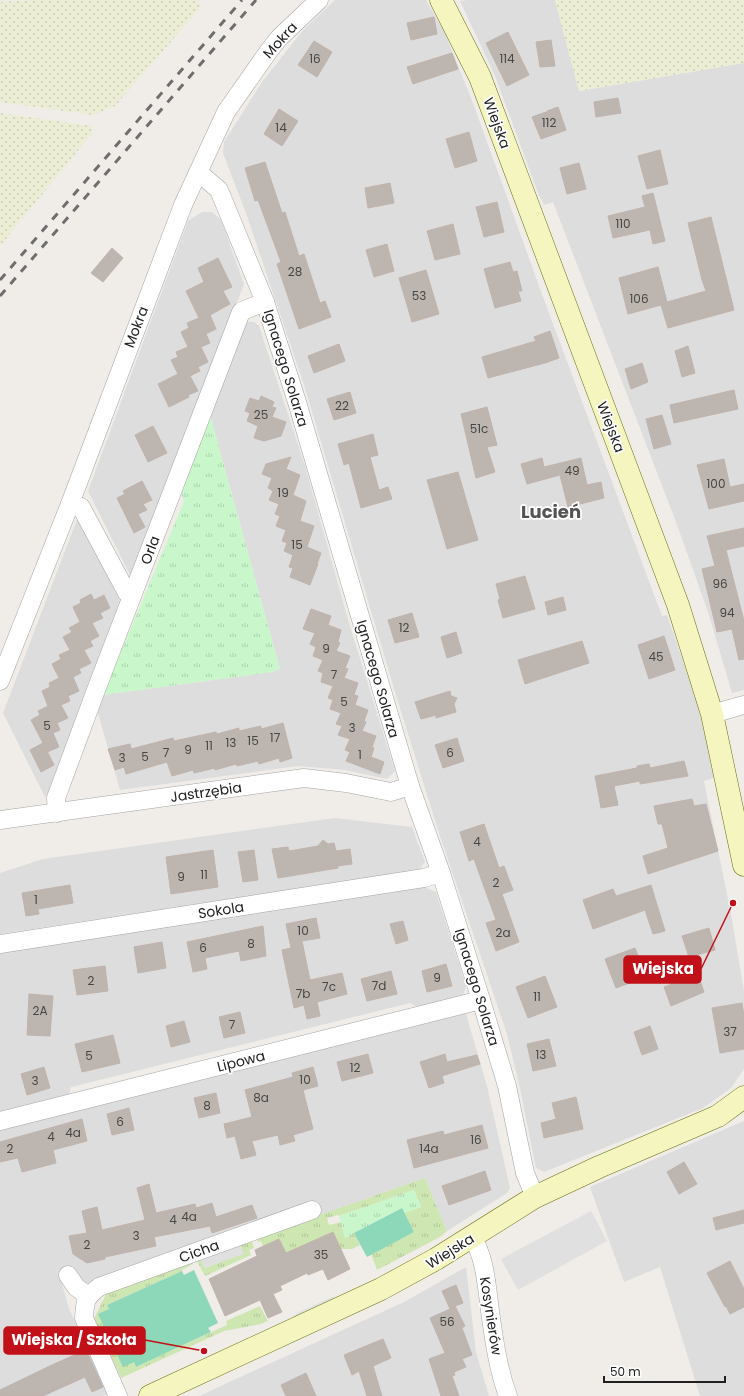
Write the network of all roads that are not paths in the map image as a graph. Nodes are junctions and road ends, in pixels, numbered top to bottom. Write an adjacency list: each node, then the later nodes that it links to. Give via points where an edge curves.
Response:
1 (319, 0): 3 (street, Mokra, via 279,38 257,66 226,112)
2 (441, 0): 9 (street, Wiejska, via 480,77 678,605)
3 (198, 172): 4 (street, Ignacego Solarza, via 219,190); 5 (street, Mokra, via 183,205)
4 (265, 302): 6 (street, Orla, via 241,312); 10 (street, Ignacego Solarza)
5 (70, 504): 6 (street, via 81,507 126,593); 7 (street, Mokra)
6 (132, 596): 11 (street, Orla, via 56,798)
7 (0, 681)
8 (744, 705): 9 (street)
9 (712, 714): 13 (street, Wiejska)
10 (410, 786): 11 (street, Jastrzębia, via 391,792 346,782 304,778); 14 (street, Ignacego Solarza)
11 (57, 813): 12 (street, Jastrzębia)
12 (0, 820)
13 (744, 865)
14 (441, 873): 15 (street, Sokola, via 424,878); 16 (street, Ignacego Solarza)
15 (0, 944)
16 (481, 1000): 18 (street, Lipowa); 19 (street, Ignacego Solarza, via 507,1086 525,1173)
17 (744, 1097): 19 (street, Wiejska, via 718,1116)
18 (0, 1121)
19 (535, 1197): 21 (street, Wiejska)
20 (312, 1210): 23 (street, Cicha, via 99,1287)
21 (472, 1237): 25 (street, Wiejska, via 381,1289); 26 (street, Kosynierów, via 480,1254 495,1346)
22 (68, 1275): 23 (street, via 76,1287)
23 (88, 1296): 24 (street, via 84,1318)
24 (118, 1396)
25 (150, 1396)
26 (508, 1396)

